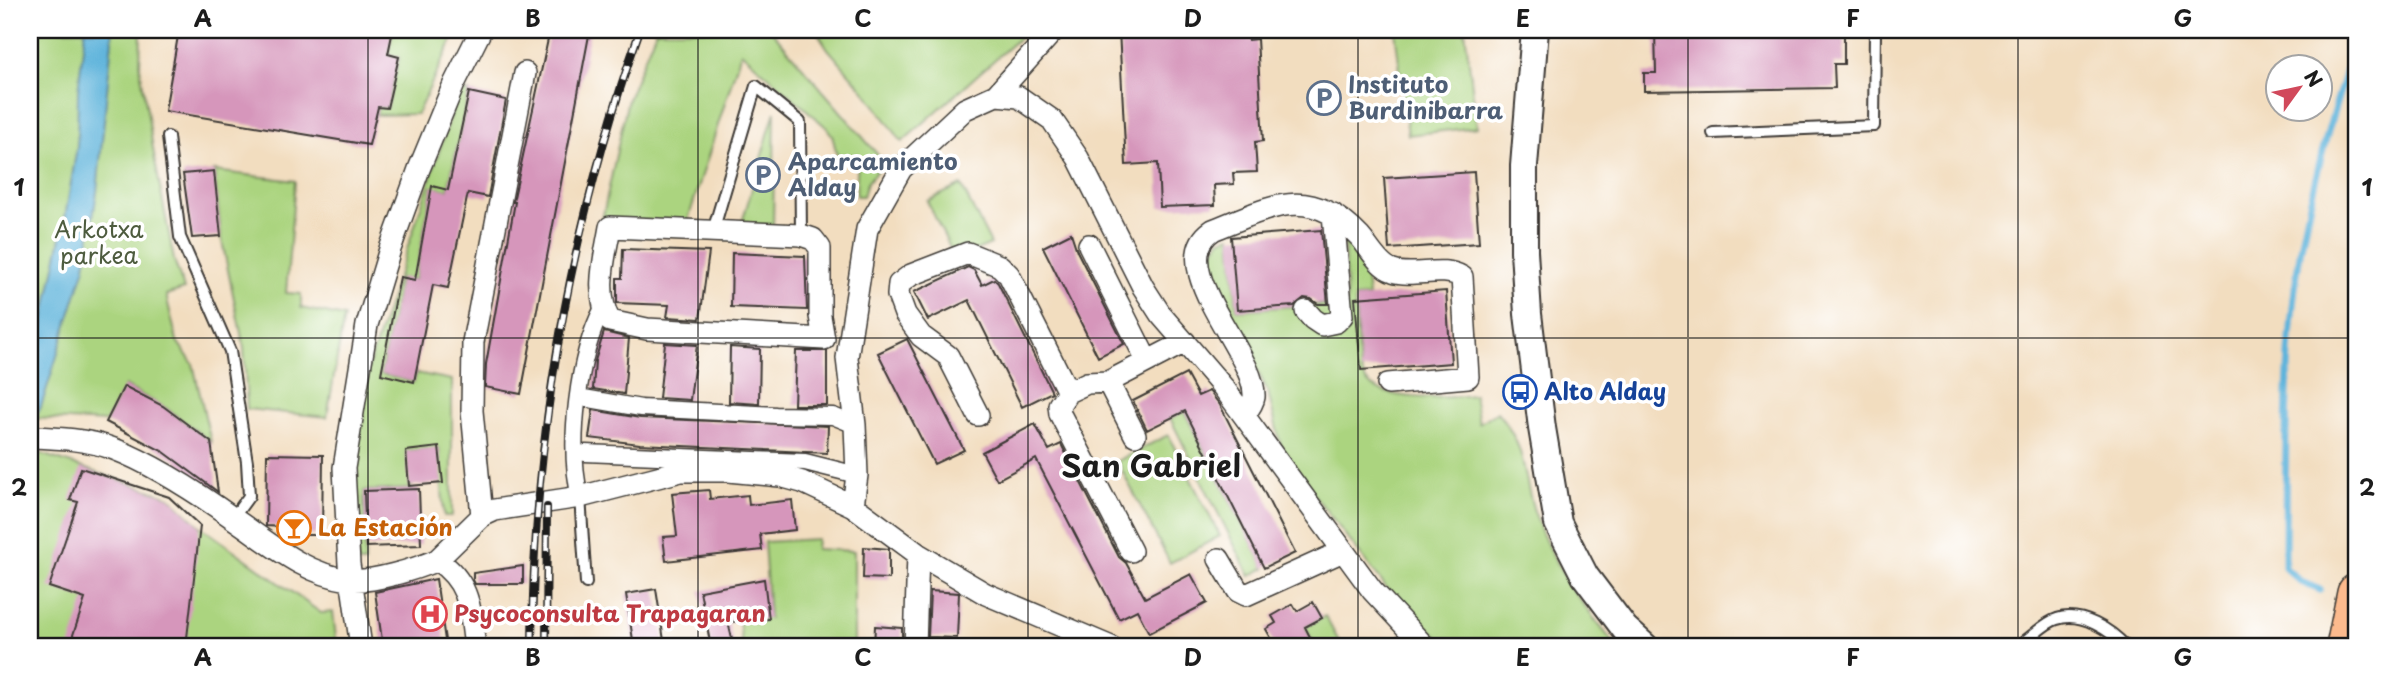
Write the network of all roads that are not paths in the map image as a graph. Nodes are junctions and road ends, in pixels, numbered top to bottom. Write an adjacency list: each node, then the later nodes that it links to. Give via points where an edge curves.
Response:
1 (481, 30): 41 (street, via 419,169 367,325 344,468)
2 (1054, 30): 8 (street)
3 (1525, 30): 6 (lane)
4 (1535, 30): 6 (street)
5 (1874, 30): 9 (lane, via 1874,126)
6 (1532, 62): 50 (street, via 1524,166 1524,264 1542,429 1558,523 1585,576 1625,629)
7 (525, 73): 34 (street, via 473,342 472,411)
8 (996, 95): 18 (street, via 1019,97 1052,120 1077,158 1143,287); 19 (street, via 965,109 924,147 901,169 880,203 867,229)
9 (1713, 133)
10 (168, 136): 35 (lane, via 180,237 230,351 249,496)
11 (1333, 215): 16 (street, via 1342,316 1322,326); 22 (street, via 1391,271 1455,272 1461,277 1468,377); 26 (street, via 1301,203 1278,205 1213,230 1199,244 1197,265 1207,292 1250,377 1254,395)
12 (713, 231): 13 (street); 13 (lane, via 756,86 800,122); 15 (street, via 610,227)
13 (801, 236): 17 (street, via 813,239 820,248)
14 (1089, 245): 20 (street)
15 (603, 308): 17 (street, via 610,321 647,329); 24 (street, via 594,324)
16 (1306, 311)
17 (824, 339): 19 (street)
18 (1185, 342): 20 (street); 26 (street)
19 (847, 358): 27 (street)
20 (1147, 362): 21 (street)
21 (1108, 382): 23 (street, via 1087,383); 28 (street)
22 (1388, 384)
23 (1068, 392): 25 (street, via 1009,275 1000,266 968,253 911,275 899,285 898,295 921,336 948,356); 36 (street, via 1059,405 1060,414)
24 (578, 397): 27 (street, via 641,408 833,416); 32 (street, via 573,444)
25 (978, 415)
26 (1244, 415): 37 (street)
27 (855, 425): 31 (street)
28 (1135, 435)
29 (30, 437): 35 (street, via 112,448)
30 (585, 453): 31 (street, via 805,462)
31 (857, 475): 33 (street)
32 (580, 497): 33 (street, via 681,471 728,471 802,482); 34 (street, via 503,508); 42 (lane)
33 (853, 506): 38 (street)
34 (482, 516): 39 (street)
35 (233, 518): 41 (street, via 297,563)
36 (1131, 551)
37 (1343, 551): 40 (street, via 1246,595 1238,591); 49 (street)
38 (918, 554): 47 (street); 48 (street, via 986,593)
39 (430, 558): 41 (street, via 378,577); 46 (street, via 452,570 468,600)
40 (1219, 559)
41 (351, 581): 45 (street)
42 (586, 583)
43 (2356, 593): 52 (highway)
44 (2025, 641): 51 (lane, via 2057,619 2083,618)
45 (361, 647)
46 (475, 647)
47 (915, 647)
48 (1111, 647)
49 (1425, 647)
50 (1645, 647)
51 (2126, 647)
52 (2345, 647)

